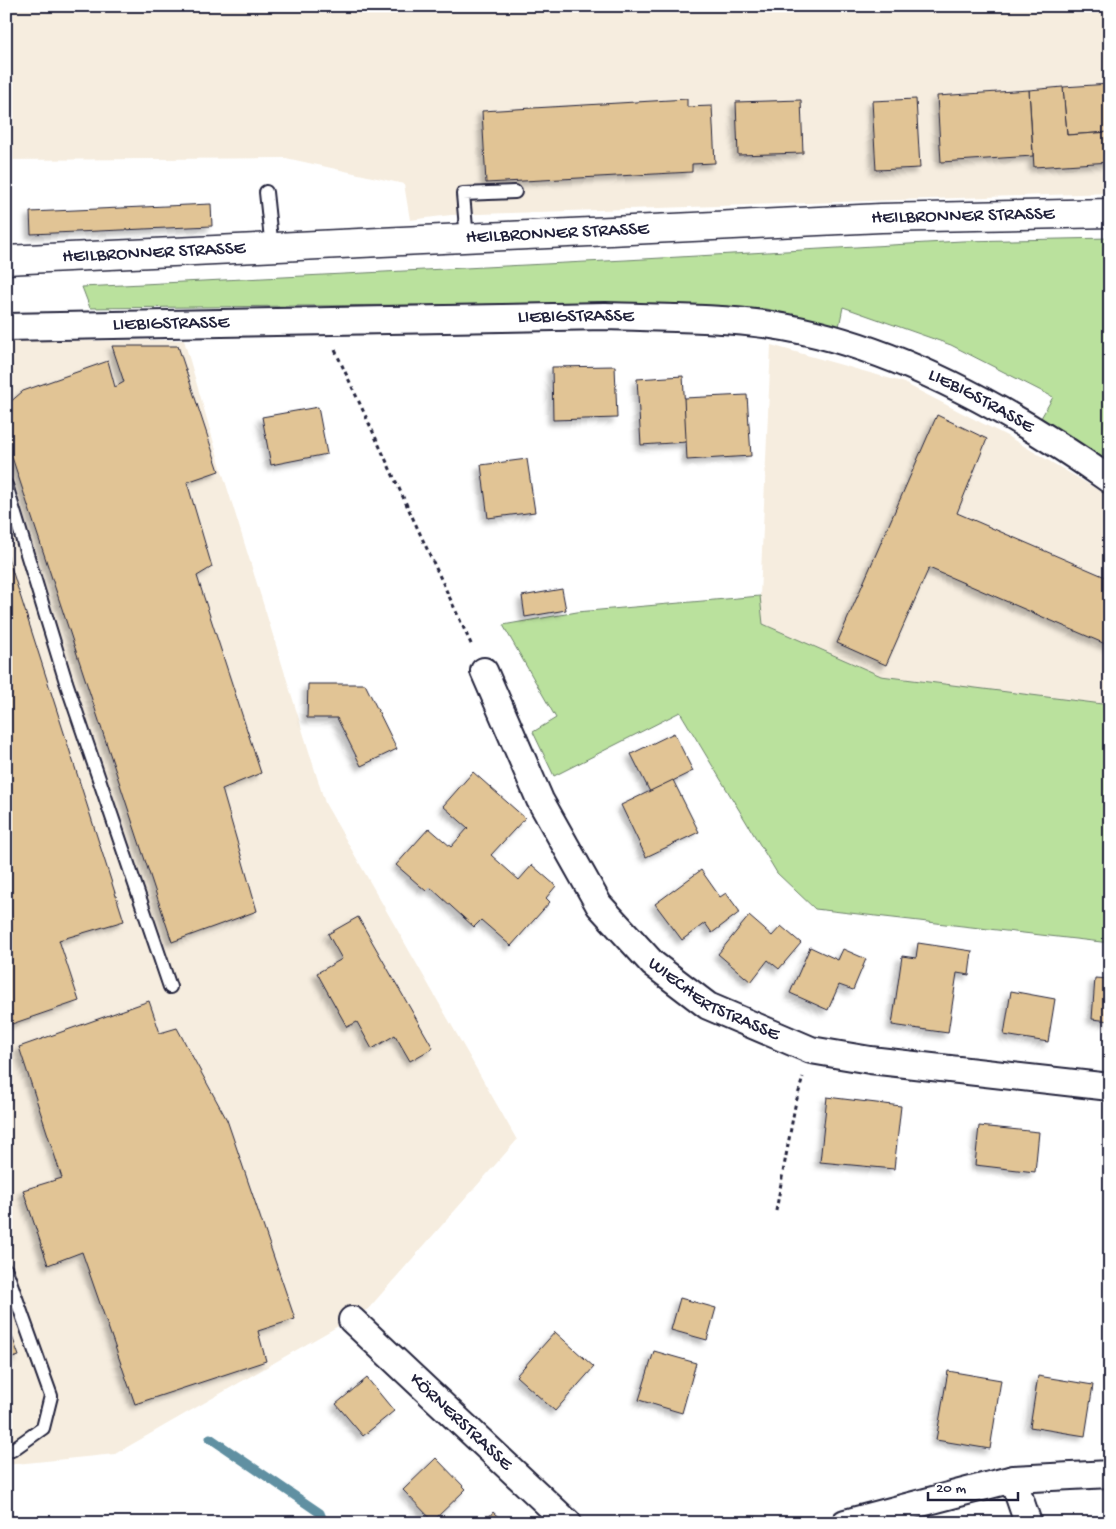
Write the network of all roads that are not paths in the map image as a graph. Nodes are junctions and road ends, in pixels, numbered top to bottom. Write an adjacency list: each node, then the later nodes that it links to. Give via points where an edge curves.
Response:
1 (266, 192): 5 (lane)
2 (515, 192): 4 (lane, via 463,194)
3 (1110, 213): 4 (street, HEILBRONNER STRASSE, via 872,218)
4 (467, 239): 5 (street, HEILBRONNER STRASSE)
5 (272, 249): 6 (street, HEILBRONNER STRASSE)
6 (6, 260)
7 (6, 327): 8 (street, LIEBIGSTRASSE, via 605,316 772,325 836,339 939,378 1034,430)
8 (1110, 480)
9 (6, 485): 11 (lane, via 66,682)
10 (484, 672): 12 (street, WIECHERTSTRASSE, via 540,800 599,905 653,964 708,1006 811,1050 870,1060)
11 (170, 987)
12 (1110, 1087)
13 (6, 1270): 15 (lane, via 51,1396 42,1428)
14 (352, 1320): 18 (street, KÖRNERSTRASSE)
15 (6, 1451)
16 (1110, 1474): 17 (street)
17 (1013, 1479): 19 (street); 20 (street)
18 (568, 1523)
19 (846, 1523)
20 (1028, 1523)

